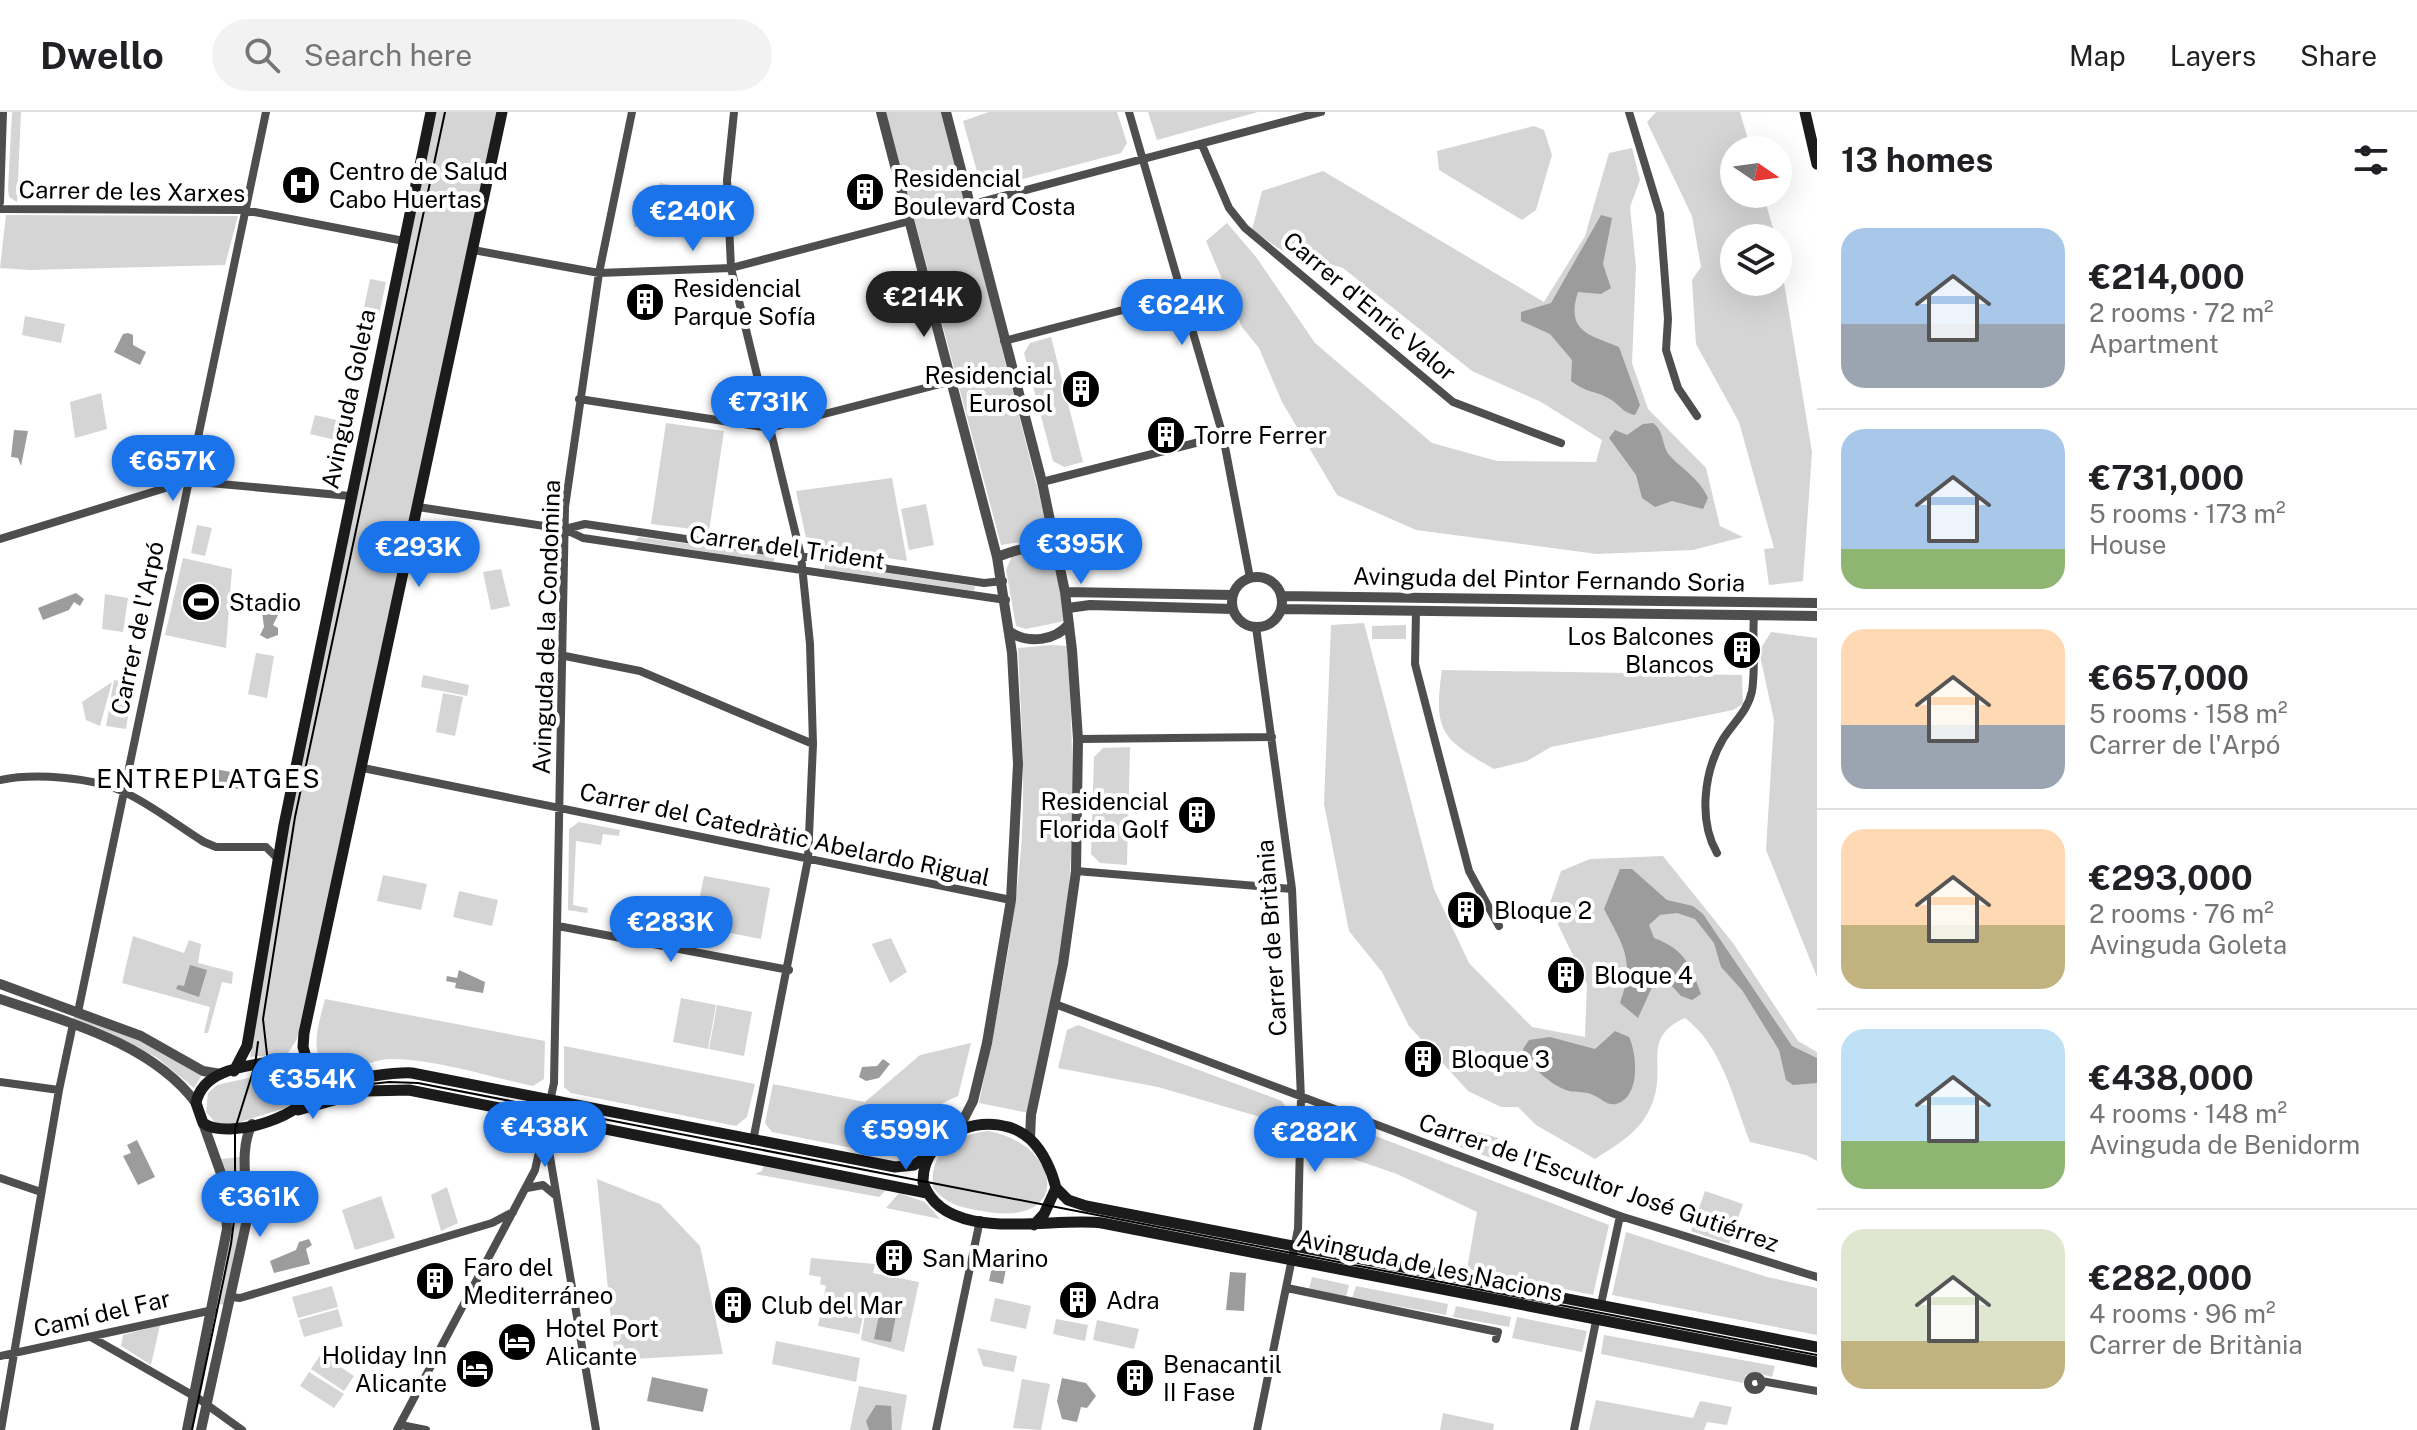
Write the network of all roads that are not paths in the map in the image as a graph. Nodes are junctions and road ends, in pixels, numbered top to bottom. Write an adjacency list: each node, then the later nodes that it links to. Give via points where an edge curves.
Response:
1 (3, 112): 17 (street)
2 (266, 112): 20 (street, Carrer de l'Arpó)
3 (431, 112): 22 (main road, Avinguda Goleta)
4 (502, 112): 23 (main road)
5 (632, 112): 25 (street, Avinguda de la Condomina)
6 (734, 112): 24 (street, via 727,180)
7 (881, 112): 21 (street)
8 (946, 112): 18 (street)
9 (1129, 112): 15 (street)
10 (1321, 112): 13 (street)
11 (1629, 112): 30 (street, via 1660,214 1666,350 1678,388)
12 (1805, 112): 16 (main road)
13 (1306, 114): 14 (street)
14 (1202, 145): 15 (street); 33 (street, Carrer d'Enric Valor, via 1229,208 1245,228 1413,371 1453,402)
15 (1144, 158): 18 (street); 26 (street)
16 (1817, 164)
17 (0, 202)
18 (969, 205): 27 (street)
19 (0, 209): 20 (street, Carrer de les Xarxes)
20 (244, 210): 22 (street, Carrer de les Xarxes); 34 (street, Carrer de l'Arpó)
21 (910, 221): 24 (street); 28 (street)
22 (404, 241): 36 (main road, Avinguda Goleta)
23 (473, 250): 25 (street); 37 (main road)
24 (731, 268): 25 (street); 31 (street)
25 (599, 273): 29 (street, Avinguda de la Condomina)
26 (1184, 294): 27 (street); 32 (street)
27 (1004, 341): 35 (street)
28 (952, 381): 31 (street); 42 (street)
29 (579, 399): 31 (street); 38 (street, Avinguda de la Condomina)
30 (1697, 416)
31 (770, 428): 41 (street)
32 (1223, 436): 35 (street); 44 (street)
33 (1561, 443)
34 (188, 481): 36 (street); 39 (street); 66 (street, Carrer de l'Arpó)
35 (1042, 482): 40 (street)
36 (350, 496): 68 (main road, Avinguda Goleta)
37 (418, 507): 38 (street, Carrer del Trident); 64 (main road)
38 (564, 529): 41 (street, Carrer del Trident, via 585,524); 43 (street, Carrer del Trident, via 583,538); 60 (street, Avinguda de la Condomina)
39 (0, 539)
40 (1058, 553): 42 (street, via 1041,547); 46 (street)
41 (801, 556): 43 (street); 45 (street, Carrer del Trident, via 984,583)
42 (997, 557): 45 (street)
43 (803, 570): 49 (street, Carrer del Trident); 63 (street)
44 (1250, 578): 47 (street); 48 (street, via 1266,578)
45 (1003, 581): 49 (street)
46 (1065, 592): 47 (street); 51 (street)
47 (1233, 595): 52 (street)
48 (1281, 596): 50 (street, Avinguda del Pintor Fernando Soria); 53 (street)
49 (1006, 600): 59 (street)
50 (1817, 603)
51 (1068, 608): 52 (street); 57 (street)
52 (1233, 609): 58 (street, via 1241,622)
53 (1281, 609): 54 (street, Avinguda del Pintor Fernando Soria); 58 (street, via 1272,623)
54 (1416, 611): 55 (street, Avinguda del Pintor Fernando Soria); 77 (street, Avinguda del Pintor Fernando Soria, via 1415,664 1469,871)
55 (1754, 616): 56 (street, Avinguda del Pintor Fernando Soria); 70 (street, Avinguda del Pintor Fernando Soria, via 1752,692 1712,761 1706,788 1709,832)
56 (1817, 616)
57 (1069, 624): 59 (street, via 1063,633 1044,638 1022,640); 62 (street)
58 (1256, 627): 61 (street, Carrer de Britània)
59 (1010, 632): 75 (street, via 1018,764)
60 (565, 656): 63 (street, via 640,671); 67 (street, Avinguda de la Condomina)
61 (1272, 737): 62 (street); 74 (street, Carrer de Britània)
62 (1078, 739): 73 (street)
63 (813, 744): 72 (street)
64 (363, 768): 67 (street, Carrer del Catedràtic Abelardo Rigual); 84 (main road, via 304,1033)
65 (0, 780): 66 (street, via 49,775)
66 (122, 791): 69 (street, via 216,847); 82 (street, Carrer de l'Arpó)
67 (560, 808): 72 (street, Carrer del Catedràtic Abelardo Rigual); 76 (street, Avinguda de la Condomina)
68 (282, 833): 69 (street); 71 (main road, Avinguda Goleta)
69 (266, 847): 71 (street)
70 (1717, 853)
71 (277, 858): 85 (main road, Avinguda Goleta, via 247,1046)
72 (808, 859): 75 (street, Carrer del Catedràtic Abelardo Rigual); 78 (street)
73 (1076, 871): 74 (street); 81 (street)
74 (1292, 889): 89 (street, Carrer de Britània)
75 (1011, 900): 97 (street, via 987,1043 973,1101)
76 (558, 926): 78 (street); 90 (street, Avinguda de la Condomina)
77 (1499, 926)
78 (789, 970): 99 (street)
79 (0, 984): 82 (street)
80 (0, 999): 83 (street)
81 (1055, 1004): 89 (street, Carrer de l'Escultor José Gutiérrez); 98 (street)
82 (78, 1012): 86 (street, via 160,1044 203,1071)
83 (73, 1024): 88 (street); 91 (street, via 132,1051)
84 (311, 1070): 85 (main road, via 301,1062 281,1060); 90 (main road, via 333,1081 390,1071 412,1073); 92 (main road, via 315,1092)
85 (234, 1071): 86 (main road)
86 (221, 1074): 91 (main road, via 206,1081)
87 (0, 1082): 88 (street)
88 (59, 1090): 105 (street)
89 (1301, 1098): 109 (street, Carrer de l'Escultor José Gutiérrez); 112 (street, Carrer de Britània)
90 (551, 1101): 93 (street, Avinguda de la Condomina); 99 (main road)
91 (196, 1103): 95 (main road)
92 (298, 1110): 93 (main road, via 391,1089); 96 (main road)
93 (548, 1121): 94 (main road); 100 (street); 103 (street)
94 (572, 1121): 100 (street, via 556,1128); 106 (main road)
95 (203, 1123): 96 (main road, via 224,1131); 118 (street, via 224,1182 226,1205 225,1251)
96 (252, 1124): 116 (street, via 244,1153 249,1200)
97 (958, 1130): 98 (main road, via 995,1124); 101 (main road)
98 (1030, 1139): 104 (main road)
99 (753, 1141): 101 (main road, via 895,1167 914,1165)
100 (547, 1145): 107 (street)
101 (930, 1154): 106 (main road, via 923,1176)
102 (0, 1178): 105 (street)
103 (527, 1188): 107 (street, via 543,1185); 108 (street)
104 (1056, 1188): 111 (main road); 112 (main road, Avinguda de les Nacions, via 1068,1200 1086,1206)
105 (41, 1192): 126 (street)
106 (927, 1193): 110 (main road, via 942,1211)
107 (556, 1196): 139 (street)
108 (514, 1211): 116 (street, via 478,1227); 133 (street)
109 (1620, 1216): 114 (street, Carrer de l'Escultor José Gutiérrez); 117 (street)
110 (980, 1220): 111 (main road); 140 (street)
111 (1034, 1225): 113 (main road, Avinguda de les Nacions, via 1083,1220)
112 (1296, 1247): 113 (street, Carrer de Britània); 117 (main road, Avinguda de les Nacions)
113 (1293, 1259): 115 (street, Carrer de Britània); 119 (main road, Avinguda de les Nacions)
114 (1817, 1277)
115 (1287, 1288): 122 (street, via 1498,1332); 141 (street, Carrer de Britània)
116 (231, 1297): 123 (street)
117 (1601, 1304): 124 (main road, Avinguda de les Nacions)
118 (213, 1310): 120 (street, Camí del Far); 123 (street, via 221,1317); 131 (street)
119 (1596, 1321): 128 (main road, Avinguda de les Nacions); 142 (street)
120 (119, 1330): 121 (street, Camí del Far); 125 (street, via 112,1340)
121 (90, 1337): 125 (street); 126 (street, Camí del Far)
122 (1496, 1339)
123 (220, 1341): 132 (street)
124 (1817, 1347)
125 (116, 1352): 131 (street)
126 (17, 1353): 127 (street, Camí del Far); 134 (street)
127 (0, 1356)
128 (1817, 1362)
129 (1760, 1384): 130 (street)
130 (1817, 1391)
131 (194, 1397): 132 (street); 135 (street)
132 (206, 1404): 136 (street); 137 (street)
133 (399, 1427): 138 (street)
134 (1, 1430)
135 (187, 1430)
136 (201, 1430)
137 (242, 1430)
138 (426, 1430)
139 (596, 1430)
140 (936, 1430)
141 (1257, 1430)
142 (1574, 1430)

